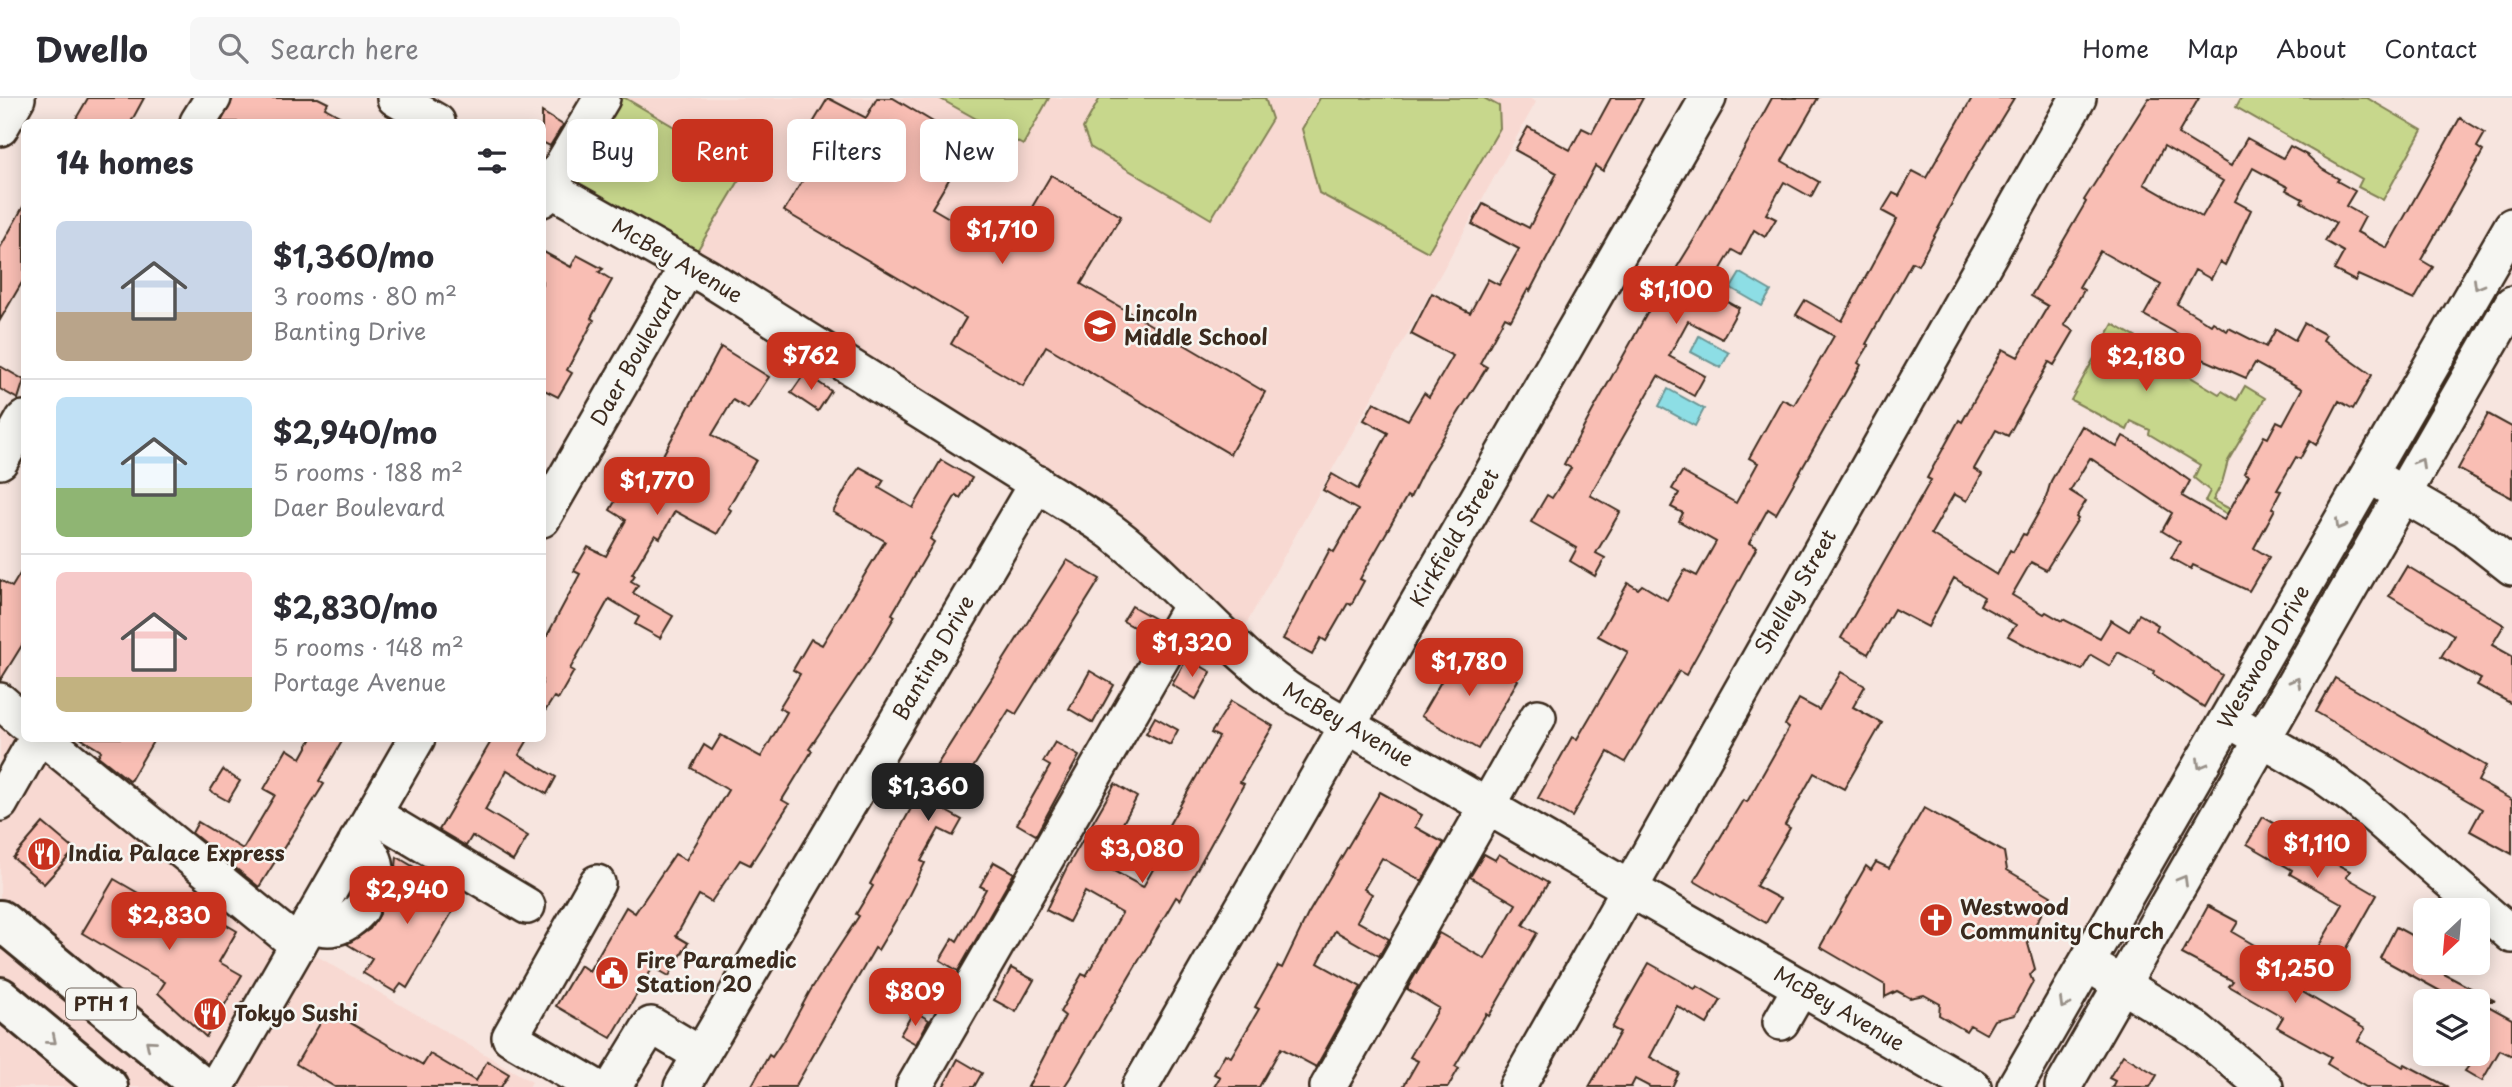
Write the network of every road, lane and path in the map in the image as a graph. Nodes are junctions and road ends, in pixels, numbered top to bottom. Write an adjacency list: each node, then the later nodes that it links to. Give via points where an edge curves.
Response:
1 (17, 98): 9 (street)
2 (213, 98): 7 (street)
3 (602, 98): 10 (street)
4 (1707, 98): 27 (street, Kirkfield Street)
5 (2078, 98): 36 (street, Shelley Street)
6 (402, 106): 8 (street)
7 (200, 119)
8 (431, 119)
9 (0, 128)
10 (546, 188)
11 (546, 191): 13 (street, McBey Avenue)
12 (2512, 226): 17 (street, Westwood Drive, one-way to 17)
13 (688, 265): 18 (street, McBey Avenue); 20 (street, Daer Boulevard)
14 (2512, 304): 19 (street, Westwood Drive, one-way to 14)
15 (21, 424): 16 (street)
16 (0, 461)
17 (2369, 475): 19 (street); 26 (street, Westwood Drive, one-way to 26)
18 (1037, 483): 22 (street, McBey Avenue, via 1116,534); 46 (street, Banting Drive)
19 (2402, 494): 21 (street, via 2465,530); 28 (street, Westwood Drive, one-way to 19)
20 (546, 512)
21 (2512, 567)
22 (1192, 605): 27 (street, McBey Avenue, via 1263,674); 53 (street)
23 (0, 701): 25 (street)
24 (1538, 716): 33 (street)
25 (21, 719)
26 (2227, 719): 28 (street); 41 (street, Westwood Drive, one-way to 41)
27 (1348, 727): 33 (street, McBey Avenue); 54 (street, Kirkfield Street)
28 (2263, 740): 40 (street, via 2356,799); 42 (street, Westwood Drive, one-way to 28)
29 (35, 742): 32 (street)
30 (49, 742): 39 (street)
31 (415, 742): 34 (street)
32 (0, 803)
33 (1489, 807): 36 (street, McBey Avenue); 55 (street)
34 (365, 828): 37 (street); 39 (street); 39 (street, via 376,862 367,899 338,927)
35 (597, 883): 50 (street, via 510,1037)
36 (1628, 887): 43 (street, McBey Avenue); 56 (street, Shelley Street)
37 (527, 905)
38 (0, 920): 48 (highway, PTH 1, one-way to 38)
39 (304, 934): 49 (street)
40 (2512, 935)
41 (2087, 964): 42 (street); 58 (street, Westwood Drive, one-way to 58)
42 (2123, 985): 59 (street, Westwood Drive); 60 (street, via 2197,1030)
43 (1801, 987): 45 (street); 57 (street, McBey Avenue)
44 (0, 997): 47 (highway, PTH 1, one-way to 47)
45 (1781, 1022)
46 (701, 1055): 51 (street, via 651,1025); 52 (street, Banting Drive)
47 (108, 1087)
48 (202, 1087)
49 (216, 1087)
50 (594, 1087)
51 (613, 1087)
52 (682, 1087)
53 (914, 1087)
54 (1140, 1087)
55 (1328, 1087)
56 (1517, 1087)
57 (1973, 1087)
58 (2015, 1087)
59 (2063, 1087)
60 (2265, 1087)

